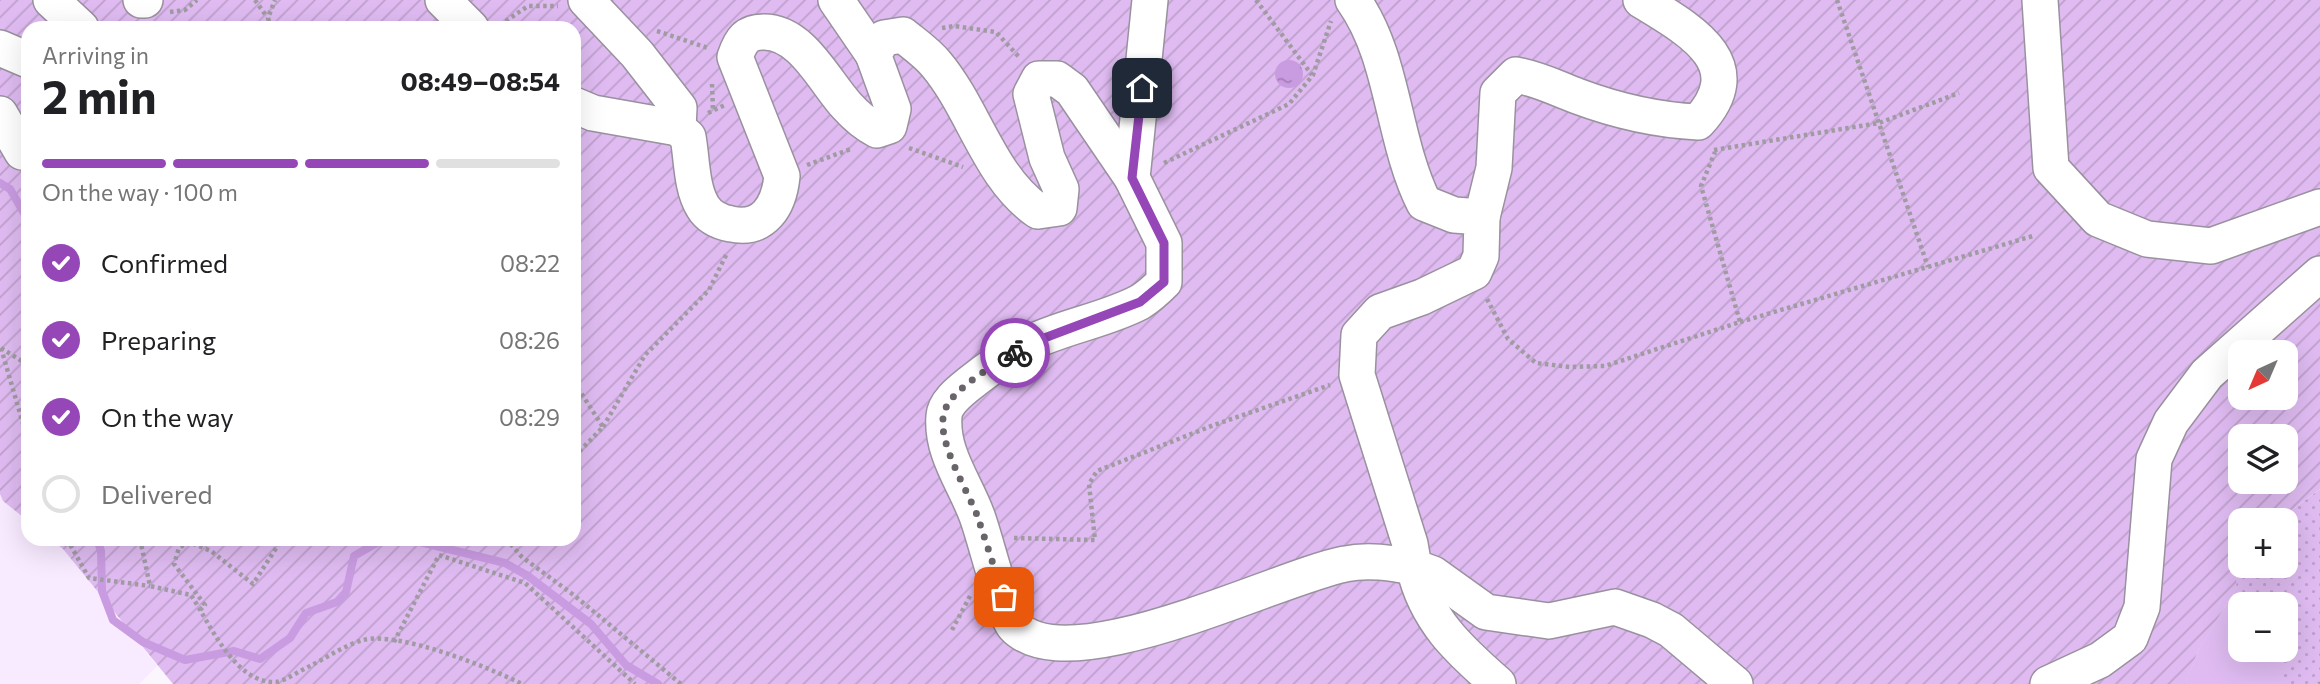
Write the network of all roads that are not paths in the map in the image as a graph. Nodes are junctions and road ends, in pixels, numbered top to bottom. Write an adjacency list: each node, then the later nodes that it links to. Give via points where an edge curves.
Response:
1 (51, 0): 9 (lane)
2 (442, 0): 10 (lane)
3 (836, 0): 12 (lane)
4 (1150, 0): 18 (lane)
5 (1641, 0): 20 (lane, via 1684,24 1710,50 1720,87 1713,105 1698,122 1660,121 1516,75 1498,93 1494,168)
6 (2040, 0): 19 (lane, via 2051,167 2098,219 2147,239 2211,246)
7 (588, 3): 16 (lane, via 637,54 679,108)
8 (1344, 6): 20 (lane, via 1378,49 1399,136 1424,203 1454,215)
9 (73, 21)
10 (464, 21)
11 (0, 48): 13 (lane)
12 (873, 54): 16 (lane, via 893,109 889,126 877,130 847,106 801,48 777,32 753,32 741,40 735,57 782,176 780,195 756,224 719,222 703,208 688,137); 18 (lane, via 884,38 903,35 936,63 1007,183 1038,211 1059,208 1061,189 1047,158 1031,94 1039,79 1058,79 1072,90)
13 (21, 57)
14 (581, 108): 16 (lane)
15 (0, 114): 17 (lane)
16 (677, 128)
17 (21, 150)
18 (1132, 178): 22 (lane, via 1164,243 1164,282 1140,302 1031,343 987,369 945,408 950,457 976,512 1013,624 1028,638 1046,643 1091,645 1141,635 1225,608 1281,582 1347,564 1387,562)
19 (2320, 207)
20 (1482, 217): 22 (lane, via 1481,256 1474,272 1380,312 1359,335 1357,375 1410,544)
21 (2320, 274): 25 (lane, via 2207,374 2171,422 2154,458 2142,607 2130,638 2100,660)
22 (1413, 567): 23 (lane, via 1428,610 1452,641); 24 (lane, via 1433,574 1486,612 1549,621 1615,607 1652,620 1671,630)
23 (1498, 684)
24 (1735, 684)
25 (2048, 684)

